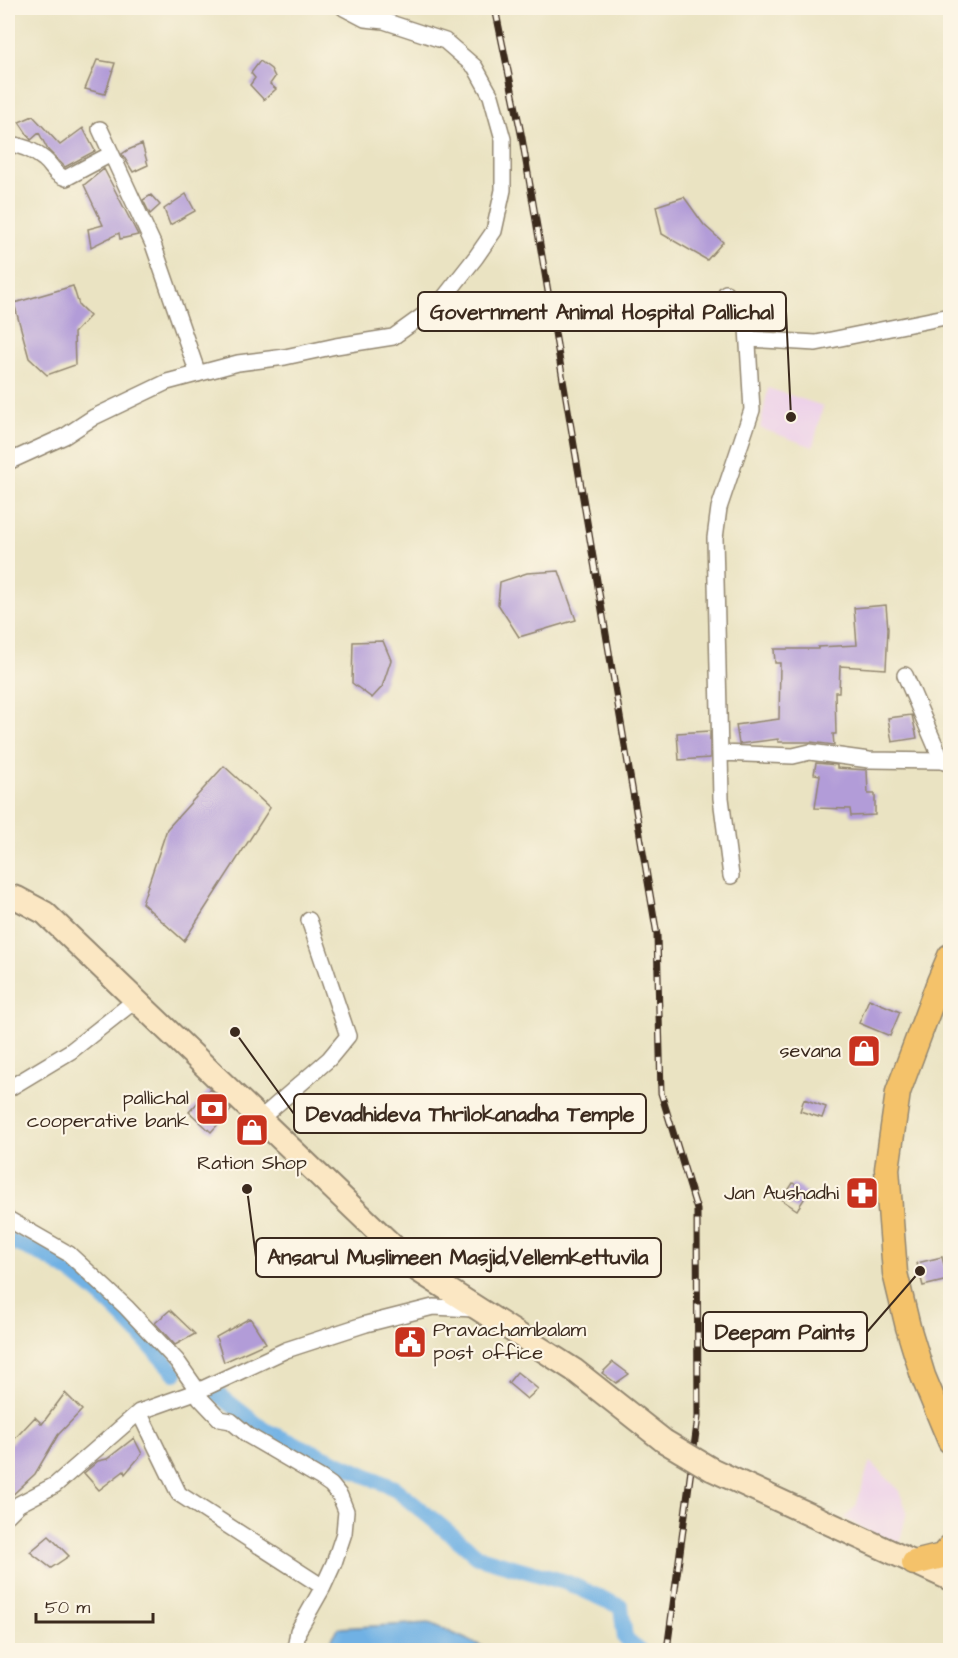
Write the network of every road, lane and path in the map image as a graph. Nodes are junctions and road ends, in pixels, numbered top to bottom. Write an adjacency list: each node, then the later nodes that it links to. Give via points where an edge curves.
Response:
1 (344, 8): 8 (street, via 365,19 384,21 445,41 475,67 491,96 503,139 503,190 494,231 439,304 393,337 238,363)
2 (100, 129): 4 (street)
3 (8, 144): 4 (street, via 22,145 46,159 58,176 66,178)
4 (111, 154): 8 (street, via 153,244)
5 (726, 293): 7 (street, via 747,328)
6 (951, 316): 7 (street, via 816,343)
7 (748, 339): 11 (street, via 752,410 719,508 715,538)
8 (198, 374): 9 (street, via 167,382 132,398)
9 (8, 462)
10 (905, 675): 12 (street)
11 (721, 753): 12 (street, via 793,756 810,752 869,760); 13 (street, via 721,798)
12 (946, 762)
13 (732, 876)
14 (8, 896): 18 (street, via 45,913)
15 (309, 920): 20 (street, via 348,1036 328,1059)
16 (951, 956): 17 (main road)
17 (945, 979): 25 (main road, via 912,1031 887,1168 895,1273 923,1376)
18 (137, 999): 19 (street, via 71,1051); 20 (street)
19 (8, 1089)
20 (260, 1119): 22 (street, via 419,1271)
21 (8, 1219): 23 (street, via 69,1254 177,1361)
22 (478, 1309): 23 (street, via 433,1307 366,1324 286,1350); 28 (street, bridge, via 574,1370 664,1441 711,1469)
23 (198, 1391): 24 (street); 30 (street, via 220,1419 231,1421 331,1485 340,1496 346,1511 344,1533)
24 (139, 1412): 26 (street, via 55,1485); 30 (street, via 179,1494)
25 (951, 1441)
26 (8, 1515)
27 (951, 1547): 28 (main road, via 942,1556)
28 (914, 1563): 29 (street)
29 (951, 1579)
30 (323, 1587): 31 (street, via 298,1631)
31 (295, 1650)

